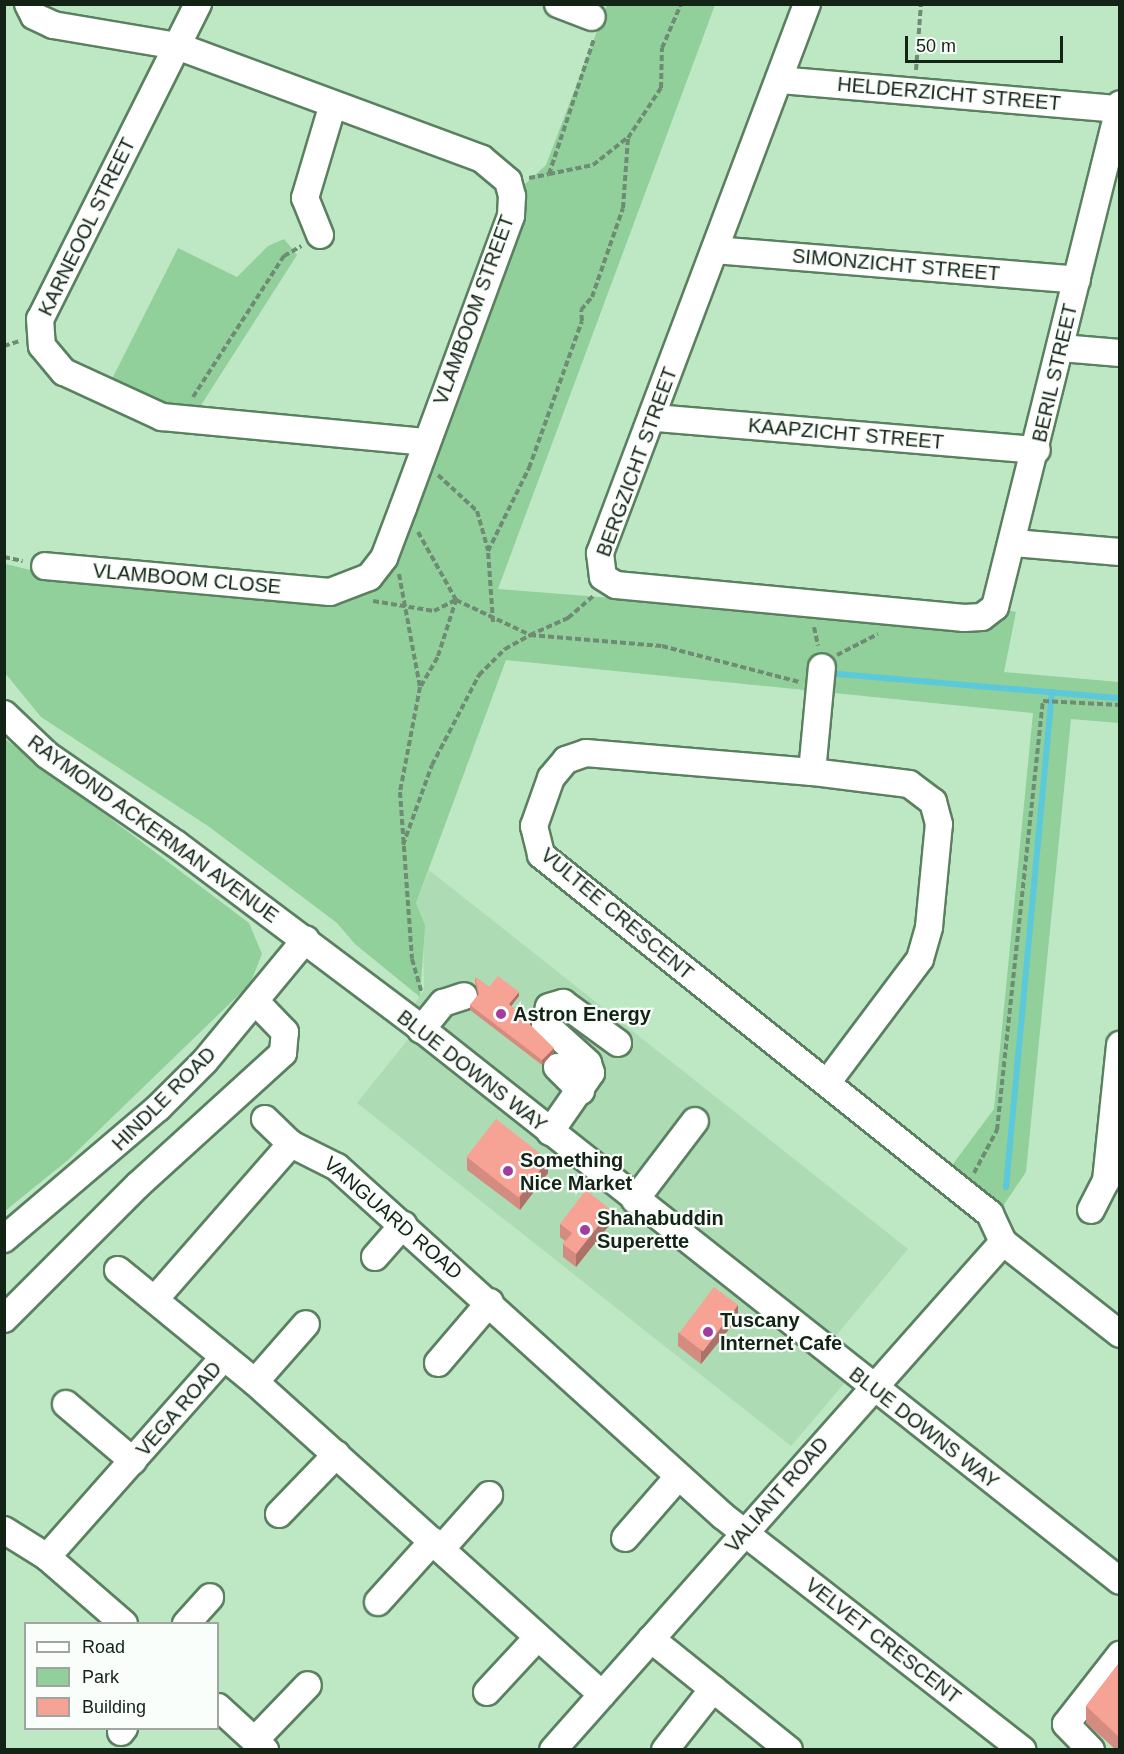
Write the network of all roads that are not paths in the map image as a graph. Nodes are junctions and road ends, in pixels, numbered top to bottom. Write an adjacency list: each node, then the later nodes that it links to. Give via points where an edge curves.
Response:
1 (28, 4): 6 (street, via 34,16 53,25)
2 (198, 4): 6 (street, KARNEOOL STREET)
3 (558, 4): 5 (street)
4 (807, 4): 7 (street, BERGZICHT STREET)
5 (592, 17)
6 (177, 46): 8 (street); 17 (street, KARNEOOL STREET, via 40,319 39,334 50,361 64,372 186,422)
7 (779, 80): 9 (street, HELDERZICHT STREET); 11 (street, BERGZICHT STREET)
8 (333, 104): 10 (street, via 304,198); 17 (street, VLAMBOOM STREET, via 482,159 508,181 511,216)
9 (1119, 106): 12 (street, BERIL STREET)
10 (320, 235)
11 (715, 250): 12 (street, SIMONZICHT STREET); 15 (street, BERGZICHT STREET)
12 (1077, 280): 13 (street, BERIL STREET)
13 (1061, 348): 14 (street); 16 (street, BERIL STREET)
14 (1119, 353)
15 (655, 418): 16 (street, KAAPZICHT STREET); 22 (street, BERGZICHT STREET, via 600,553 603,577 630,589)
16 (1036, 450): 18 (street, BERIL STREET)
17 (422, 452): 21 (street, VLAMBOOM STREET, via 384,558 369,577)
18 (1014, 543): 19 (street); 22 (street, BERIL STREET, via 995,607 982,617)
19 (1119, 552)
20 (45, 566): 21 (street, VLAMBOOM CLOSE)
21 (330, 592)
22 (964, 618)
23 (821, 677): 25 (street)
24 (4, 714): 26 (street, RAYMOND ACKERMAN AVENUE, via 47,755)
25 (812, 772): 33 (street, VULTEE CRESCENT, via 918,787 933,802 939,824 929,927 920,959); 33 (street, VULTEE CRESCENT, via 576,755 551,778 533,834 546,860)
26 (306, 939): 28 (street, HINDLE ROAD); 29 (street, BLUE DOWNS WAY)
27 (464, 996): 29 (street, via 443,1003)
28 (255, 1001): 43 (street, HINDLE ROAD, via 158,1108); 49 (street, via 285,1032 283,1053 138,1185)
29 (421, 1030): 37 (street, BLUE DOWNS WAY)
30 (618, 1043): 34 (street, via 563,1003 549,1007 544,1024 591,1067)
31 (1119, 1045): 39 (street)
32 (557, 1067): 34 (street)
33 (827, 1083): 44 (street, VULTEE CRESCENT, via 990,1214)
34 (581, 1091): 37 (street)
35 (265, 1119): 38 (street, VANGUARD ROAD)
36 (695, 1121): 40 (street)
37 (550, 1132): 40 (street, BLUE DOWNS WAY)
38 (291, 1144): 42 (street, VANGUARD ROAD, via 331,1162); 47 (street)
39 (1113, 1182): 41 (street)
40 (635, 1200): 55 (street, BLUE DOWNS WAY)
41 (1091, 1210)
42 (403, 1225): 45 (street); 48 (street, VANGUARD ROAD)
43 (4, 1239)
44 (1003, 1242): 51 (street); 55 (street, VALIANT ROAD)
45 (375, 1257)
46 (118, 1270): 47 (street)
47 (156, 1298): 52 (street)
48 (490, 1302): 53 (street); 59 (street, VANGUARD ROAD)
49 (4, 1319)
50 (306, 1324): 54 (street)
51 (1119, 1335)
52 (224, 1357): 54 (street); 58 (street, VEGA ROAD)
53 (438, 1363)
54 (255, 1382): 57 (street)
55 (872, 1387): 63 (street, VALIANT ROAD); 67 (street, BLUE DOWNS WAY)
56 (66, 1404): 58 (street, VEGA ROAD)
57 (337, 1454): 61 (street); 65 (street)
58 (133, 1461): 66 (street, VEGA ROAD)
59 (678, 1477): 63 (street, VANGUARD ROAD); 64 (street)
60 (489, 1495): 65 (street)
61 (279, 1514)
62 (4, 1530): 66 (street)
63 (744, 1533): 73 (street, VALIANT ROAD); 84 (street, VELVET CRESCENT)
64 (625, 1538)
65 (437, 1545): 69 (street); 72 (street)
66 (47, 1557): 70 (street)
67 (1119, 1581)
68 (210, 1597): 71 (street)
69 (378, 1602)
70 (123, 1622)
71 (187, 1622)
72 (538, 1637): 77 (street); 78 (street)
73 (651, 1639): 76 (street); 78 (street, VALIANT ROAD)
74 (1119, 1655): 85 (street, via 1066,1724)
75 (308, 1685): 80 (street)
76 (713, 1689): 82 (street); 83 (street)
77 (487, 1692)
78 (602, 1694): 81 (street, VALIANT ROAD)
79 (219, 1708): 80 (street)
80 (260, 1745)
81 (553, 1749)
82 (665, 1749)
83 (789, 1749)
84 (1022, 1749)
85 (1090, 1749)

